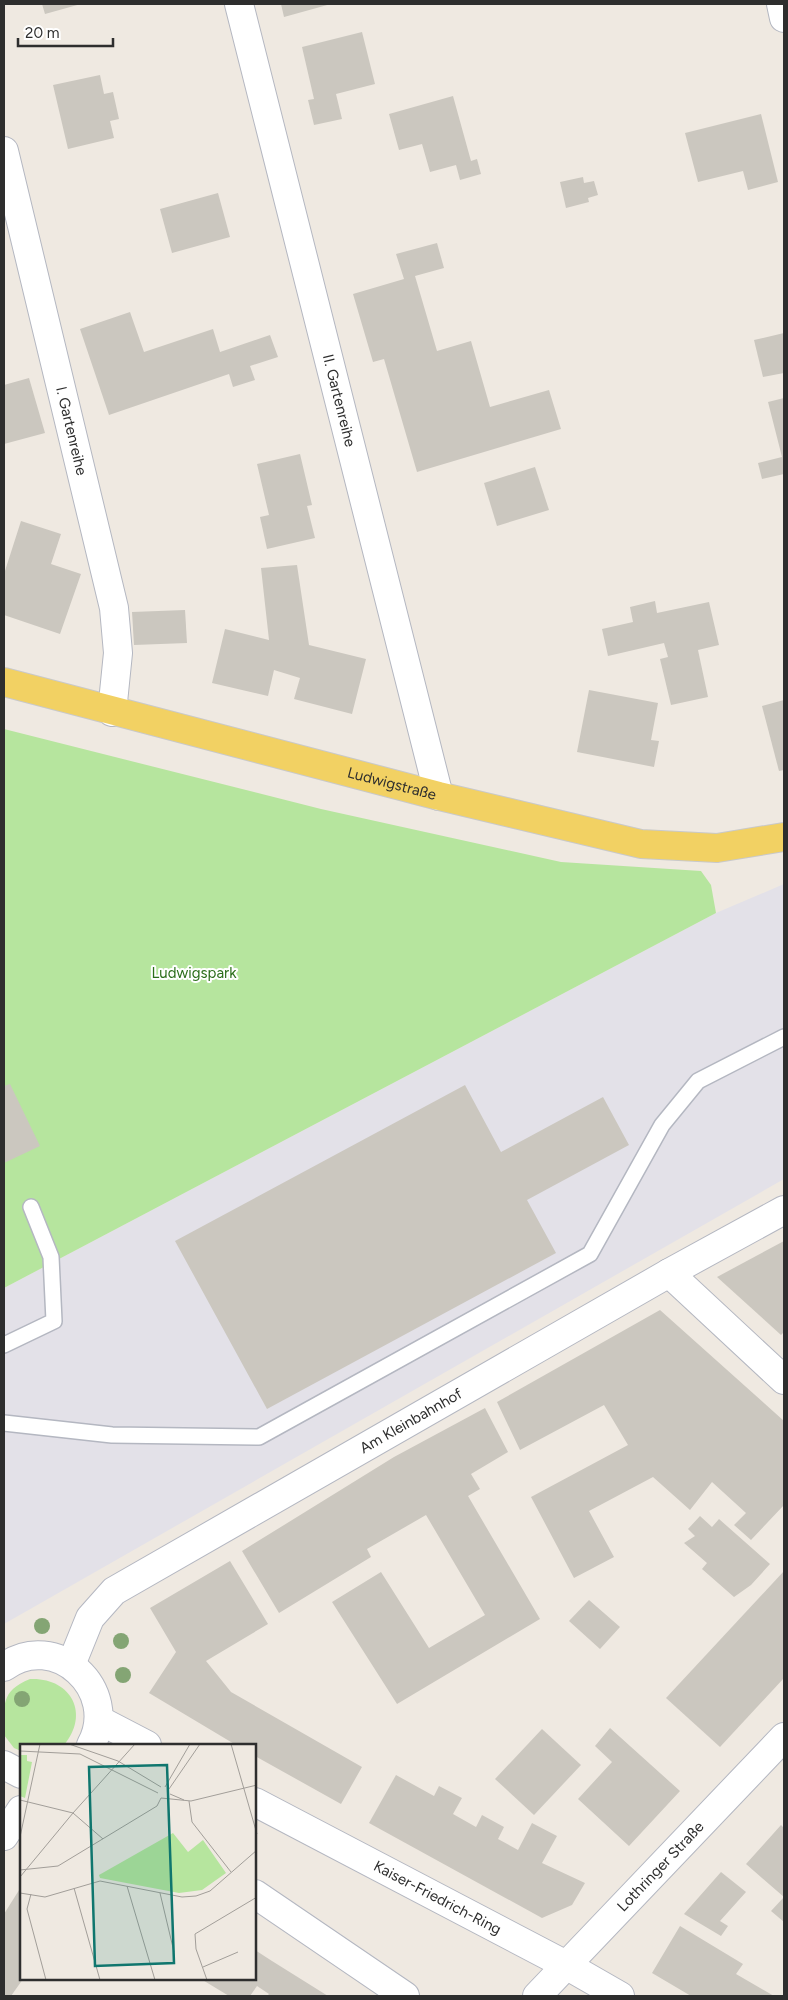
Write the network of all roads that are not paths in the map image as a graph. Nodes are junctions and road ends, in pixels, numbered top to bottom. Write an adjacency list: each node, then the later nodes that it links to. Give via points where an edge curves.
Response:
1 (239, 4): 7 (street, II. Gartenreihe)
2 (781, 4): 3 (street)
3 (784, 18)
4 (4, 151): 6 (street, I. Gartenreihe, via 114,608 118,653)
5 (4, 682): 6 (main road, Ludwigstraße)
6 (112, 712): 7 (main road, Ludwigstraße)
7 (439, 796): 8 (main road, Ludwigstraße, via 641,844 717,848)
8 (784, 837)
9 (784, 1037): 15 (lane, via 698,1081 662,1125 590,1254 259,1437 112,1435)
10 (31, 1207): 13 (lane, via 51,1256 54,1321)
11 (784, 1210): 12 (street, Am Kleinbahnhof)
12 (669, 1273): 14 (street); 17 (street, Am Kleinbahnhof, via 114,1591 90,1618)
13 (4, 1345)
14 (784, 1380)
15 (4, 1423)
16 (5, 1664): 17 (street, via 29,1656 51,1657)
17 (71, 1665): 18 (street, via 87,1679 97,1698)
18 (95, 1732): 20 (street)
19 (784, 1736): 27 (street, Lothringer Straße)
20 (143, 1744)
21 (4, 1765): 22 (street)
22 (20, 1773)
23 (256, 1803): 27 (street, Kaiser-Friedrich-Ring)
24 (20, 1812): 25 (street)
25 (4, 1836)
26 (256, 1895): 28 (street)
27 (566, 1965): 29 (street, Lothringer Straße); 30 (street, Kaiser-Friedrich-Ring)
28 (406, 1996)
29 (537, 1996)
30 (620, 1996)

